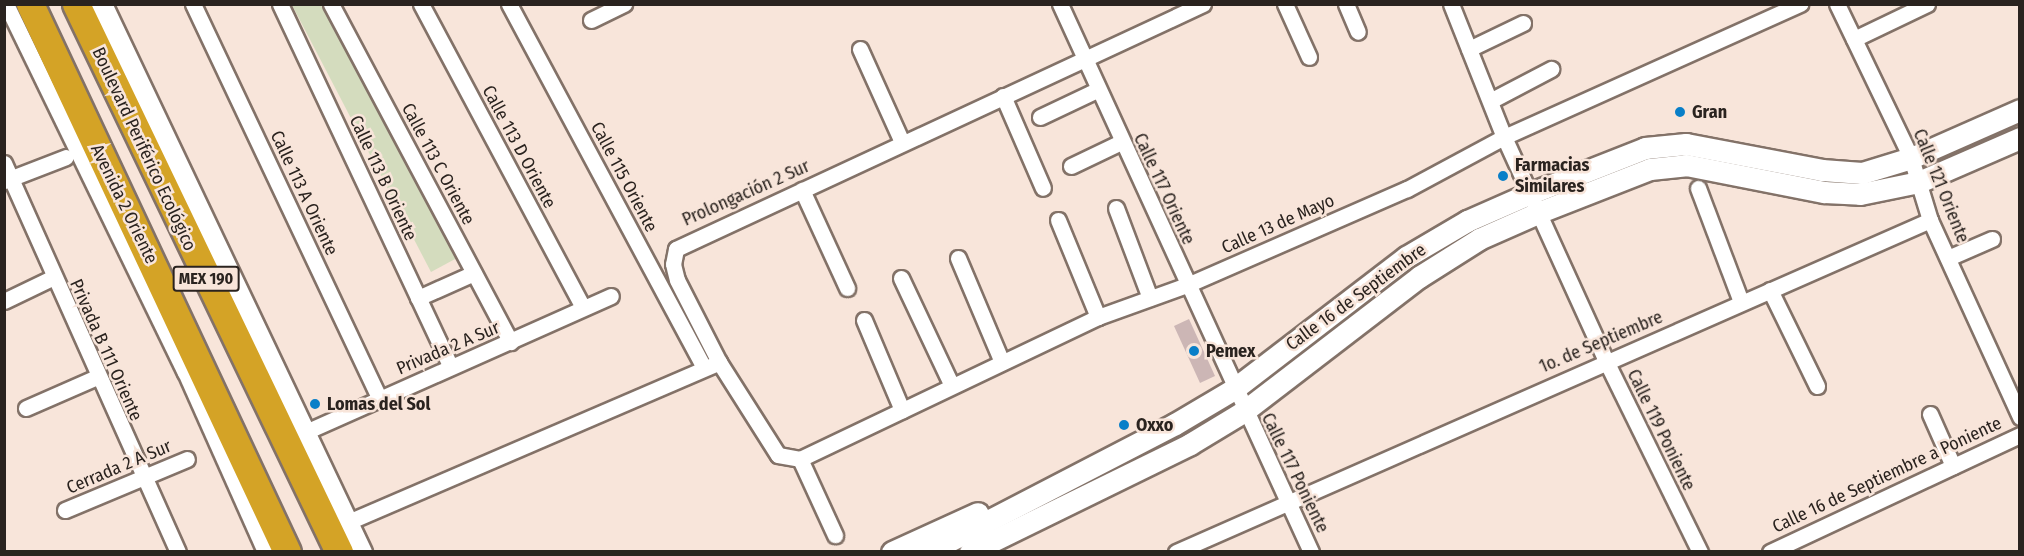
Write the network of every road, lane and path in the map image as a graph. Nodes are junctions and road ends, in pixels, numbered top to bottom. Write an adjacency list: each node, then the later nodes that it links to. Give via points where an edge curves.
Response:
1 (6, 4): 18 (street, Avenida 2 Oriente)
2 (76, 4): 94 (highway, Boulevard Periférico Ecológico / MEX 190)
3 (101, 4): 83 (main road)
4 (193, 4): 77 (street, Calle 113 A Oriente)
5 (280, 4): 60 (street, Calle 113 B Oriente)
6 (331, 4): 53 (street, Calle 113 C Oriente)
7 (421, 4): 64 (street, Calle 113 D Oriente)
8 (509, 4): 72 (street, Calle 115 Oriente)
9 (624, 4): 19 (street)
10 (1060, 4): 26 (street, Calle 117 Oriente)
11 (1203, 4): 26 (street, Prolongación 2 Sur)
12 (1285, 4): 25 (street)
13 (1346, 4): 21 (street)
14 (1451, 4): 24 (street, Calle 119 Poniente)
15 (1800, 4): 33 (street, Calle 13 de Mayo)
16 (1837, 4): 22 (street, Calle 121 Oriente)
17 (1927, 4): 22 (street)
18 (17, 20): 96 (street, Avenida 2 Oriente); 97 (highway, MEX 190)
19 (591, 20)
20 (1523, 23): 24 (street)
21 (1358, 32)
22 (1854, 39): 38 (street, Calle 121 Oriente)
23 (860, 49): 35 (street)
24 (1470, 49): 30 (street, Calle 119 Poniente)
25 (1309, 57)
26 (1083, 59): 28 (street, Calle 117 Oriente); 29 (street, Prolongación 2 Sur)
27 (1551, 69): 30 (street)
28 (1097, 90): 32 (street); 36 (street, Calle 117 Oriente)
29 (1003, 96): 35 (street, Prolongación 2 Sur); 43 (street)
30 (1492, 100): 33 (street, Calle 119 Poniente)
31 (2019, 110): 38 (main road, Calle 16 de Septiembre)
32 (1040, 117)
33 (1504, 137): 46 (street, Calle 119 Poniente); 56 (street, Calle 13 de Mayo, via 1407,189)
34 (2019, 138): 42 (main road, Calle 16 de Septiembre)
35 (903, 142): 45 (street, Prolongación 2 Sur)
36 (1121, 142): 40 (street); 56 (street, Calle 117 Oriente)
37 (66, 158): 41 (street)
38 (1911, 158): 42 (street, Calle 121 Oriente); 46 (main road, Calle 16 de Septiembre, via 1862,172 1822,170 1686,144 1645,148)
39 (4, 163): 41 (street, Privada B 111 Oriente)
40 (1071, 166)
41 (7, 179): 54 (street, Privada B 111 Oriente)
42 (1920, 182): 46 (main road, Calle 16 de Septiembre, via 1860,194 1824,192 1686,165 1650,169); 49 (street, Calle 121 Oriente)
43 (1043, 188)
44 (1698, 189): 63 (street)
45 (802, 190): 57 (street); 68 (street, Prolongación 2 Sur, via 676,249 673,264 677,280)
46 (1536, 202): 70 (street, Calle 119 Poniente); 76 (main road, Calle 16 de Septiembre, via 1467,221 1406,256); 80 (main road, Calle 16 de Septiembre, via 1419,277)
47 (1116, 208): 61 (street)
48 (1058, 220): 65 (street)
49 (1930, 220): 52 (street, Calle 121 Oriente); 58 (street, 1o. de Septiembre)
50 (1992, 239): 52 (street)
51 (958, 258): 69 (street)
52 (1948, 258): 82 (street, Calle 121 Oriente)
53 (474, 273): 60 (street); 67 (street, Calle 113 C Oriente)
54 (52, 278): 62 (street); 73 (street, Privada B 111 Oriente)
55 (901, 278): 74 (street)
56 (1187, 285): 61 (street, Calle 13 de Mayo); 76 (street, Calle 117 Oriente)
57 (847, 288)
58 (1770, 290): 63 (street, 1o. de Septiembre); 75 (street)
59 (611, 296): 64 (street, Privada 2 A Sur)
60 (418, 298): 71 (street, Calle 113 B Oriente)
61 (1150, 298): 65 (street, Calle 13 de Mayo)
62 (4, 301)
63 (1741, 302): 70 (street, 1o. de Septiembre)
64 (583, 308): 67 (street, Privada 2 A Sur)
65 (1098, 317): 69 (street, Calle 13 de Mayo)
66 (864, 320): 79 (street)
67 (511, 342): 71 (street, Privada 2 A Sur)
68 (719, 362): 72 (street); 86 (street, via 770,447 787,459)
69 (1002, 362): 74 (street, Calle 13 de Mayo)
70 (1606, 362): 90 (street, 1o. de Septiembre); 105 (street, Calle 119 Poniente)
71 (451, 367): 77 (street, Privada 2 A Sur)
72 (704, 368): 94 (street)
73 (97, 377): 78 (street); 88 (street, Privada B 111 Oriente)
74 (952, 386): 79 (street, Calle 13 de Mayo)
75 (1816, 386)
76 (1234, 389): 80 (street, Calle 117 Poniente); 89 (main road, Calle 16 de Septiembre, via 1175,424)
77 (380, 399): 83 (street, Privada 2 A Sur)
78 (26, 408)
79 (902, 410): 86 (street, Calle 13 de Mayo)
80 (1243, 412): 90 (street, Calle 117 Poniente); 92 (main road, Calle 16 de Septiembre)
81 (1930, 414): 87 (street)
82 (2019, 417)
83 (301, 434): 94 (main road)
84 (2019, 435): 87 (street, Calle 16 de Septiembre a Poniente)
85 (188, 459): 88 (street, Cerrada 2 A Sur)
86 (800, 459): 93 (street)
87 (1953, 466): 106 (street, Calle 16 de Septiembre a Poniente)
88 (143, 479): 91 (street, Cerrada 2 A Sur); 95 (street, Privada B 111 Oriente)
89 (1030, 497): 99 (main road, via 947,523); 100 (main road, Calle 16 de Septiembre)
90 (1287, 500): 103 (street, 1o. de Septiembre); 104 (street, Calle 117 Poniente)
91 (65, 510)
92 (1031, 521): 101 (main road, Calle 16 de Septiembre); 102 (main road)
93 (835, 535)
94 (336, 536): 98 (main road)
95 (177, 552)
96 (265, 552)
97 (287, 552)
98 (360, 552)
99 (892, 552)
100 (928, 552)
101 (970, 552)
102 (993, 552)
103 (1176, 552)
104 (1311, 552)
105 (1700, 552)
106 (1770, 552)

